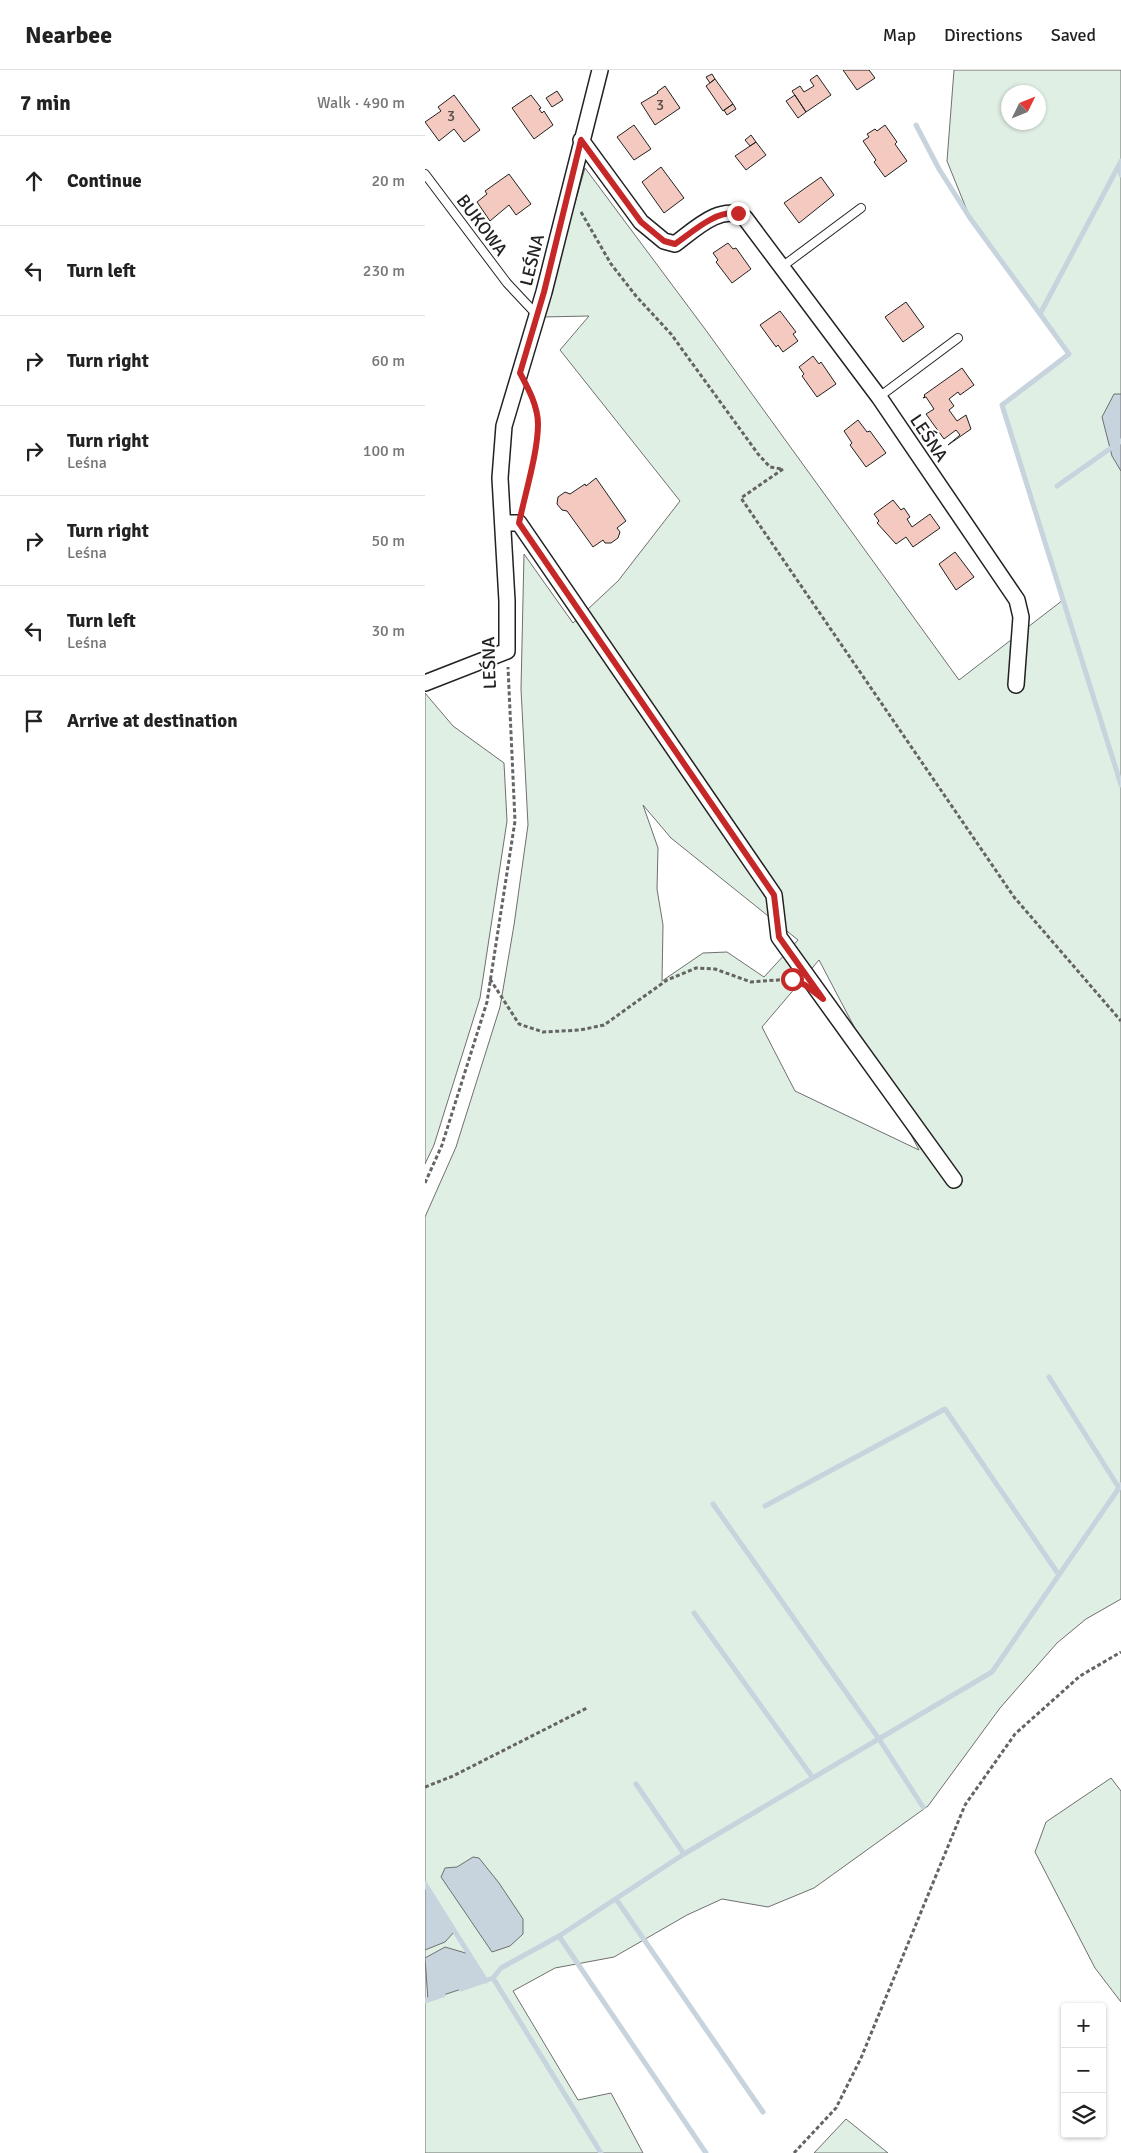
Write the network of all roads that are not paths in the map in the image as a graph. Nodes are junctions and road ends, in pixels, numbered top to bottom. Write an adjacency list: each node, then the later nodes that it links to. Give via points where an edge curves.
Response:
1 (600, 70): 2 (street, LEŚNA)
2 (581, 140): 5 (street, LEŚNA, via 641,222 664,241 675,244 712,218 729,212 738,213); 6 (street, LEŚNA)
3 (425, 174): 6 (lane, BUKOWA, via 507,283)
4 (861, 208): 5 (lane)
5 (783, 266): 8 (street, LEŚNA)
6 (537, 316): 9 (street, LEŚNA, via 504,426 500,478)
7 (957, 338): 8 (lane)
8 (879, 397): 11 (street, LEŚNA, via 1017,600 1021,617)
9 (503, 523): 10 (street, LEŚNA, via 507,651); 12 (street, via 519,523 774,895 779,937)
10 (425, 683)
11 (1016, 685)
12 (954, 1180)

